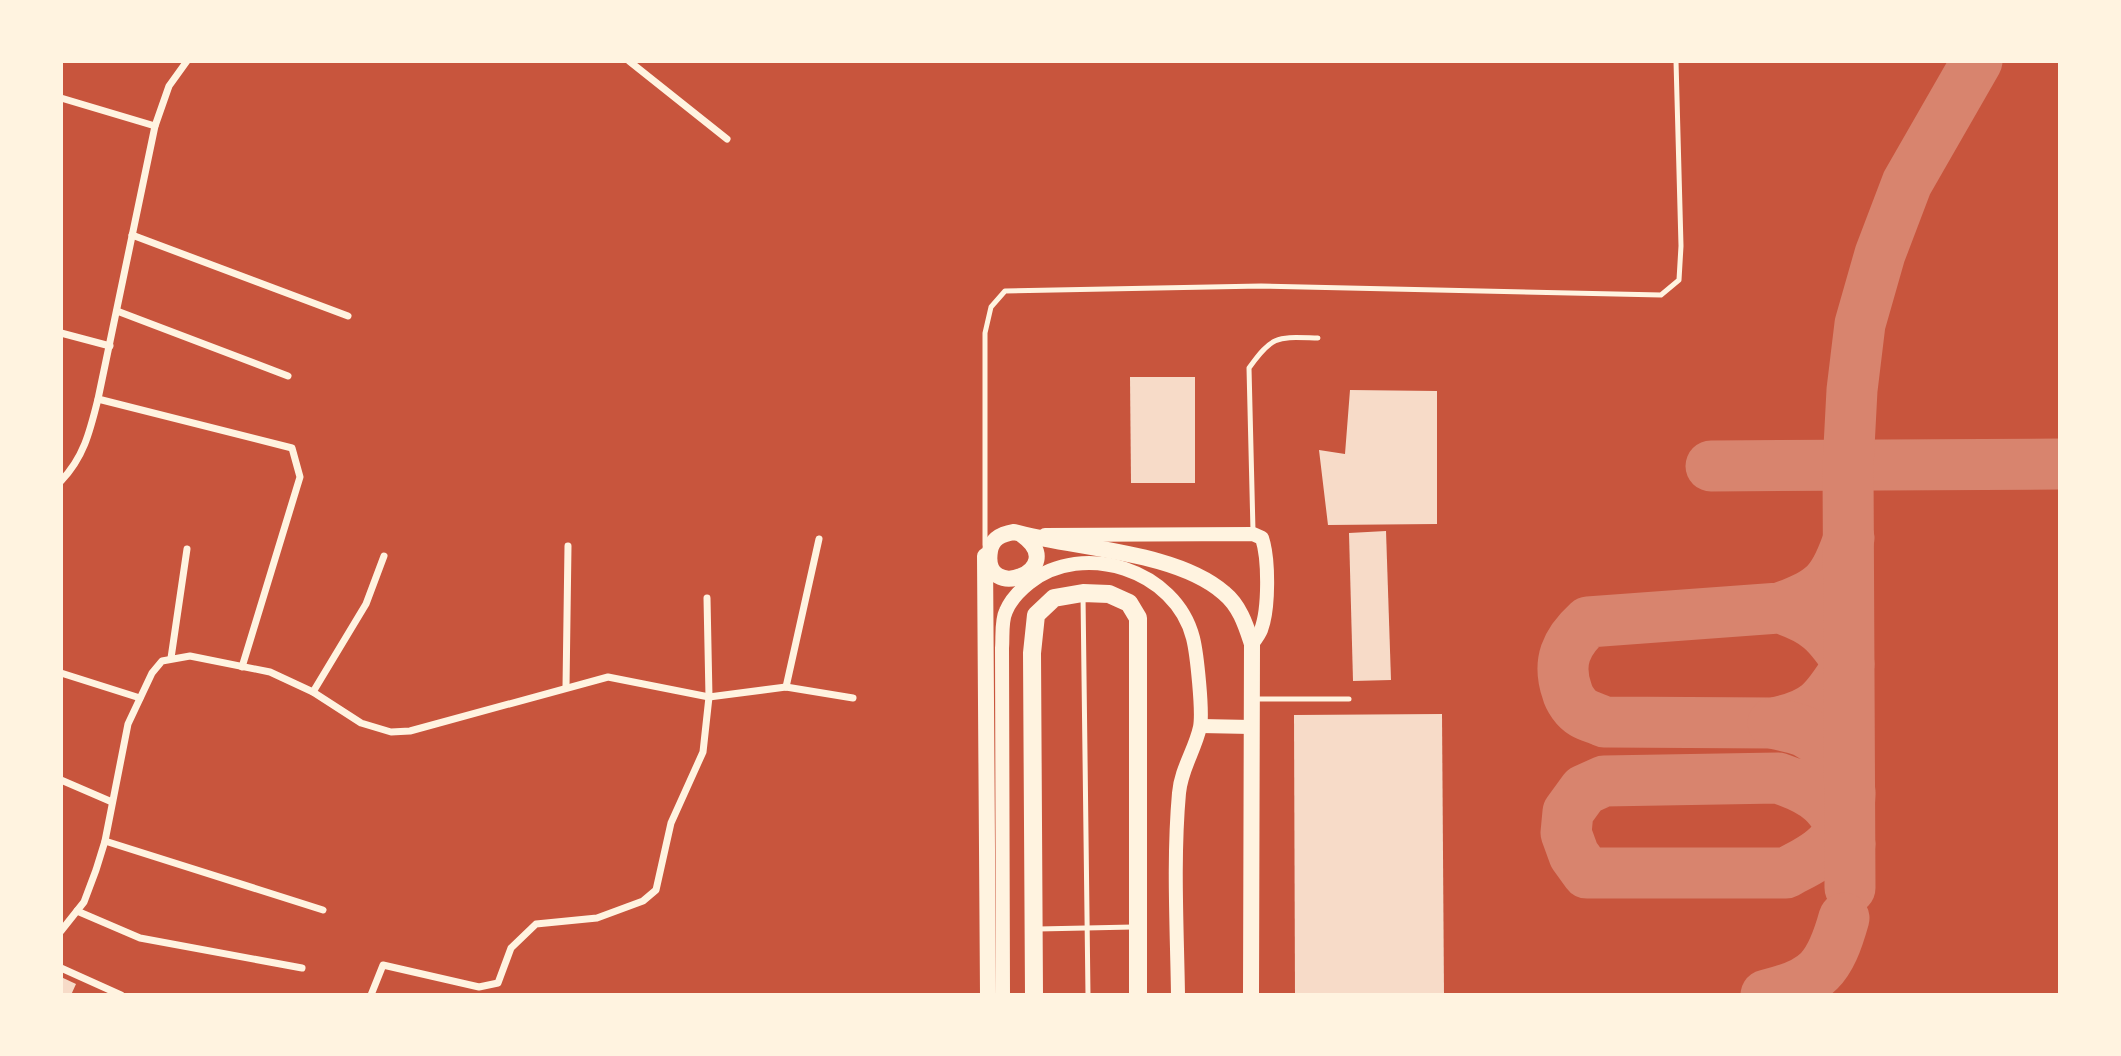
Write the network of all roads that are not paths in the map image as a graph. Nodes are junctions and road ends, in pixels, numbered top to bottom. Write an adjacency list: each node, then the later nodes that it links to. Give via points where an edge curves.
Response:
1 (187, 61): 5 (street, via 169,86)
2 (628, 61): 6 (street)
3 (1676, 61): 21 (lane, via 1681,246 1678,280 1661,295 1261,286 1005,291 991,307 985,333)
4 (61, 98): 5 (street)
5 (155, 126): 7 (street)
6 (727, 139)
7 (132, 235): 8 (street); 9 (street)
8 (117, 311): 12 (street); 13 (street)
9 (348, 316)
10 (61, 333): 12 (street)
11 (1318, 338): 16 (lane, via 1282,337 1263,348 1249,368)
12 (110, 346): 14 (street)
13 (288, 376)
14 (98, 399): 15 (street, via 76,466); 27 (street, via 292,448 300,477)
15 (61, 481)
16 (1253, 534): 17 (main road); 25 (main road, via 1262,538 1267,552 1265,613)
17 (1023, 535): 21 (main road, via 1014,532 997,538); 21 (main road, via 1035,548 1028,573 1002,577); 25 (main road, via 1172,564 1203,578 1226,594 1244,618)
18 (819, 539): 30 (street)
19 (568, 546): 29 (street)
20 (187, 549): 26 (street)
21 (987, 554): 53 (main road)
22 (384, 556): 31 (street, via 366,604)
23 (1083, 593): 45 (highway, via 1109,594 1129,603 1138,618); 46 (lane); 47 (highway, via 1054,598 1036,615 1032,653)
24 (707, 598): 32 (street)
25 (1252, 644): 35 (main road)
26 (171, 658): 27 (street, via 190,656); 33 (street, via 152,673)
27 (243, 667): 31 (street)
28 (61, 673): 33 (street)
29 (566, 687): 31 (street, via 410,731 391,732 361,723); 32 (street, via 608,677)
30 (786, 687): 32 (street); 34 (street)
31 (313, 692)
32 (709, 697): 52 (street, via 703,752 671,823 656,890 643,901 597,918 536,924 511,948 498,983 479,987 383,965)
33 (140, 698): 40 (street, via 128,724)
34 (853, 698)
35 (1251, 699): 36 (lane); 38 (main road)
36 (1349, 699)
37 (1200, 726): 38 (main road); 54 (main road, via 1192,636 1180,608 1161,587 1115,566 1088,563 1060,566 1037,576 1017,593 1004,613 1002,648); 58 (main road, via 1186,761 1176,837)
38 (1251, 727): 59 (main road)
39 (61, 780): 40 (street)
40 (112, 802): 41 (street)
41 (104, 841): 42 (street); 43 (street)
42 (323, 910)
43 (77, 911): 44 (street); 50 (street, via 140,938)
44 (65, 920): 48 (street)
45 (1138, 927): 46 (lane); 57 (highway)
46 (1087, 928): 47 (lane); 56 (lane)
47 (1035, 929): 55 (highway)
48 (61, 931)
49 (61, 968): 51 (street)
50 (302, 968)
51 (121, 995)
52 (371, 995)
53 (988, 995)
54 (1003, 995)
55 (1034, 995)
56 (1088, 995)
57 (1138, 995)
58 (1178, 995)
59 (1251, 995)

